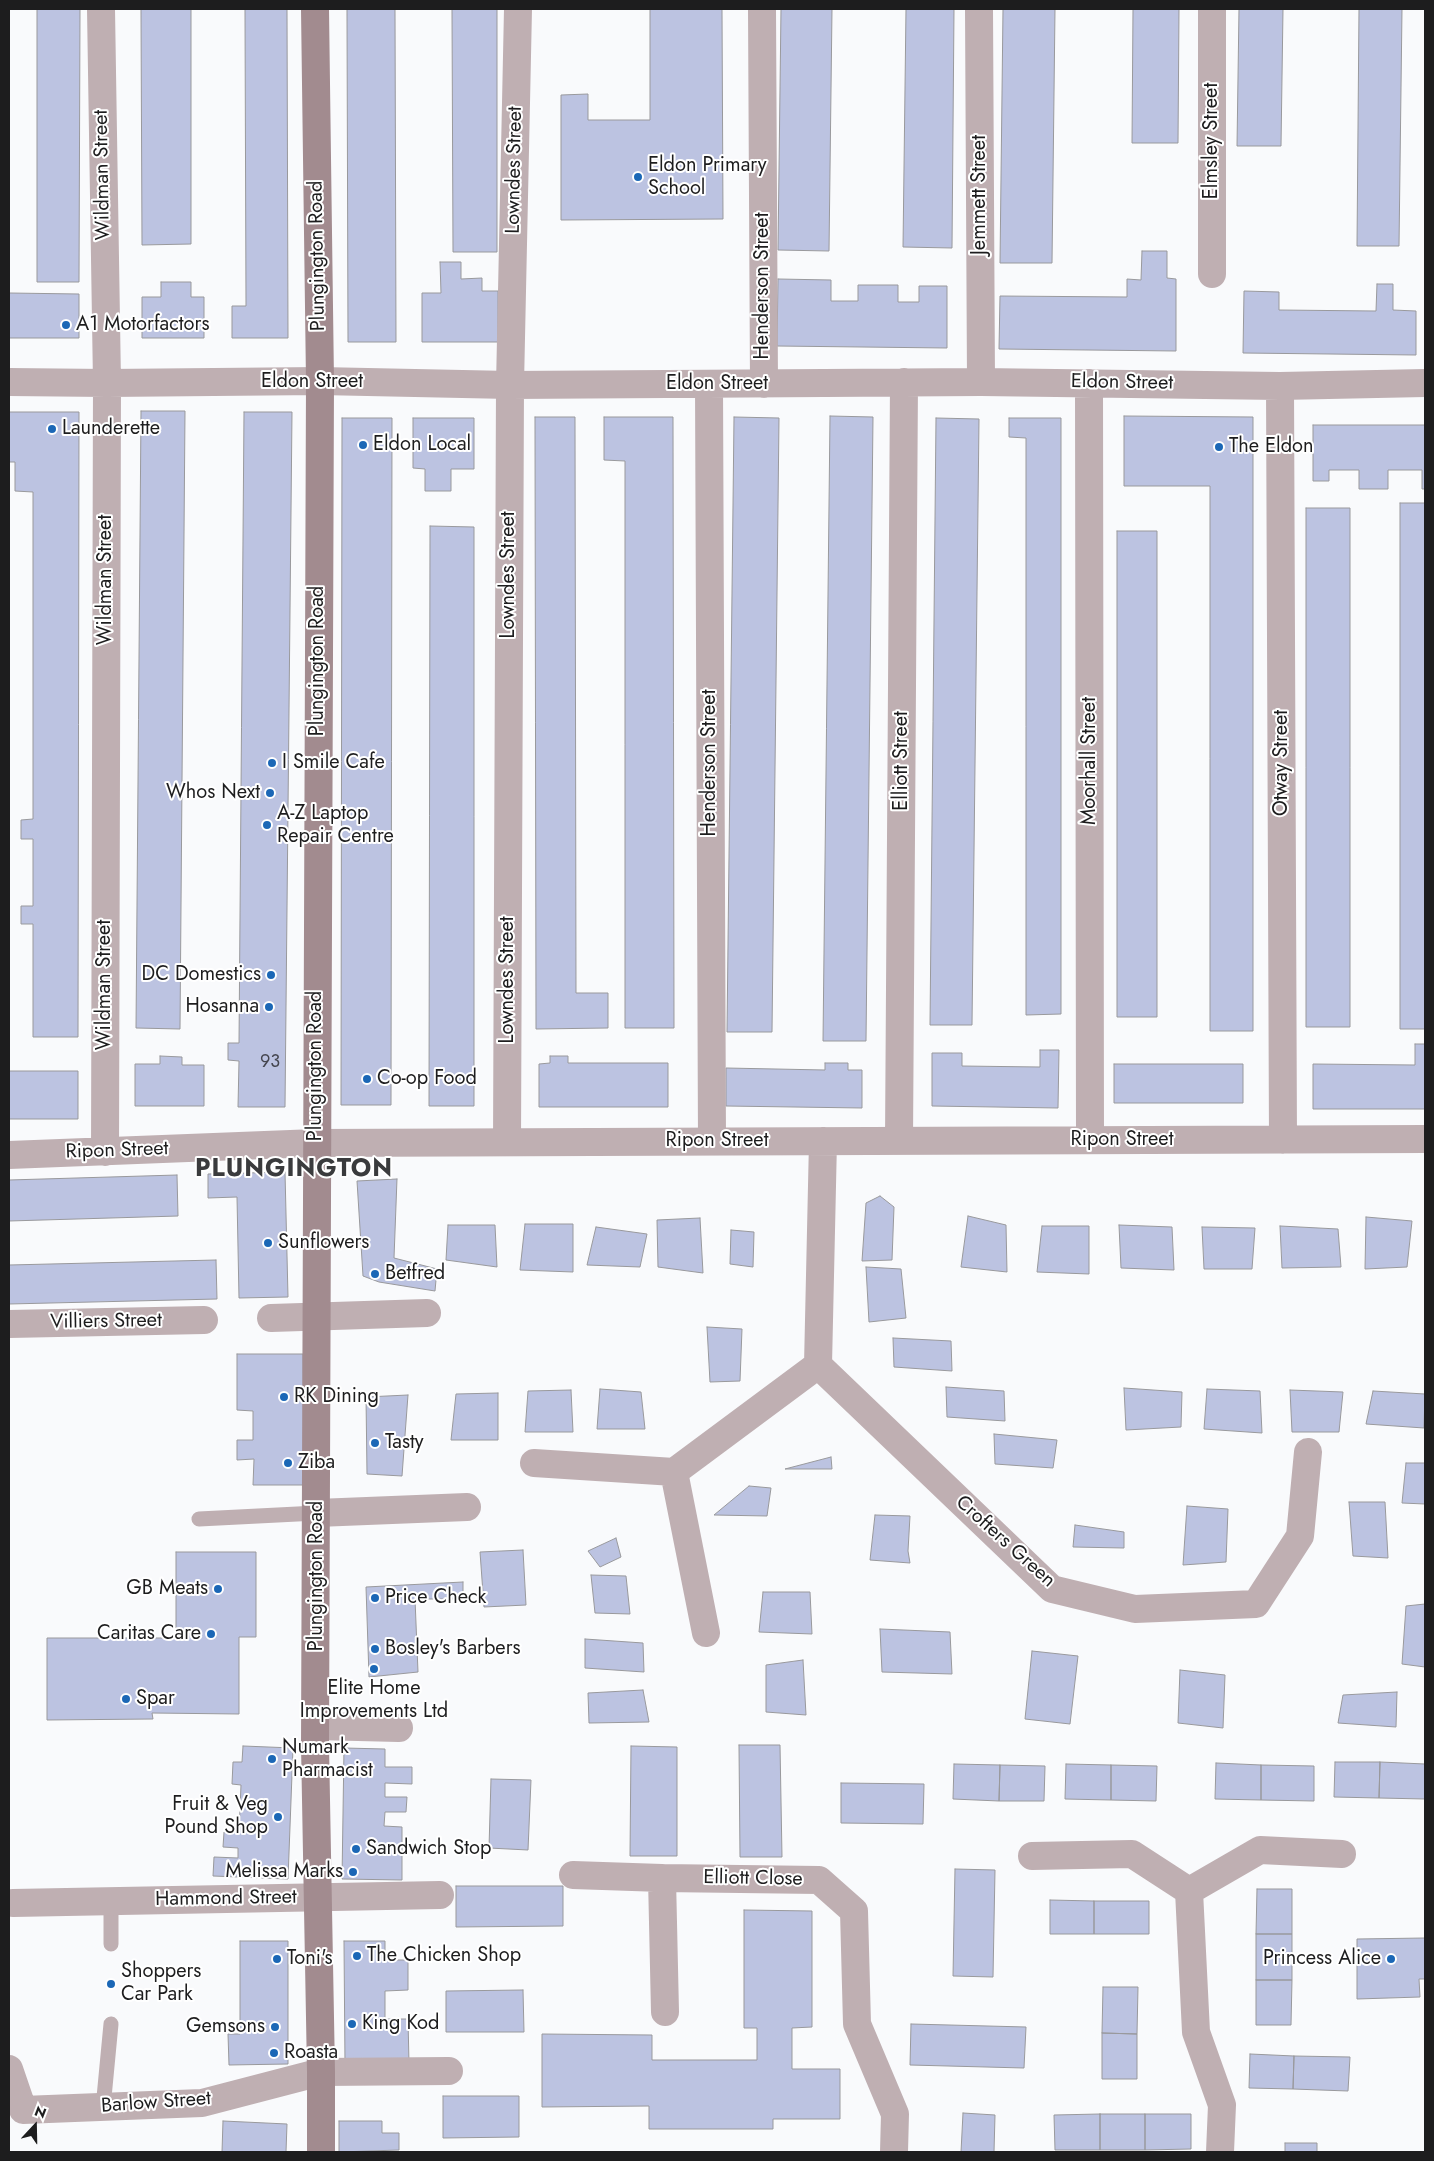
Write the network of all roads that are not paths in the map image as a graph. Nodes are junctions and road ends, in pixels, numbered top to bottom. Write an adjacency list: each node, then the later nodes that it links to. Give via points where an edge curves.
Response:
1 (101, 9): 13 (street, Wildman Street)
2 (315, 9): 8 (street, Plungington Road)
3 (518, 9): 17 (street, Lowndes Street)
4 (762, 9): 15 (street, Henderson Street)
5 (979, 9): 11 (street, Jemmett Street)
6 (1212, 9): 7 (street, Elmsley Street)
7 (1212, 274)
8 (320, 380): 13 (street, Eldon Street); 17 (street, Eldon Street); 26 (street, Plungington Road)
9 (9, 382): 13 (street, Eldon Street)
10 (904, 382): 11 (street, Eldon Street); 15 (street, Eldon Street); 20 (street, Elliott Street)
11 (982, 382): 12 (street, Eldon Street)
12 (1089, 382): 18 (street, Eldon Street); 21 (street, Moorhall Street)
13 (107, 383): 27 (street, Wildman Street)
14 (709, 384): 15 (street, Eldon Street); 17 (street, Eldon Street); 25 (street, Henderson Street)
15 (764, 384)
16 (1425, 384): 18 (street, Eldon Street)
17 (510, 385): 24 (street, Lowndes Street)
18 (1280, 386): 22 (street, Otway Street)
19 (1425, 1139): 22 (street, Ripon Street)
20 (899, 1140): 21 (street, Ripon Street); 23 (street, Ripon Street)
21 (1090, 1140): 22 (street, Ripon Street)
22 (1283, 1140)
23 (823, 1141): 25 (street, Ripon Street); 34 (street)
24 (507, 1142): 25 (street, Ripon Street); 26 (street, Ripon Street)
25 (712, 1142)
26 (316, 1143): 27 (street, Ripon Street); 30 (street, Plungington Road)
27 (105, 1152): 28 (street, Ripon Street)
28 (9, 1155)
29 (427, 1313): 30 (street)
30 (317, 1316): 31 (street); 39 (street, Plungington Road)
31 (271, 1318)
32 (204, 1320): 33 (street, Villiers Street)
33 (9, 1324)
34 (818, 1365): 35 (street, Crofters Green, via 1052,1589 1135,1609 1256,1604 1300,1536); 37 (street)
35 (1308, 1452)
36 (534, 1463): 37 (street)
37 (674, 1472): 41 (street)
38 (467, 1507): 39 (street)
39 (318, 1513): 40 (lane); 42 (street, Plungington Road)
40 (199, 1519)
41 (706, 1633)
42 (317, 1726): 43 (street); 50 (street, Plungington Road)
43 (399, 1728)
44 (1342, 1854): 48 (street, via 1260,1850)
45 (1032, 1856): 48 (street, via 1132,1854)
46 (572, 1875): 47 (street, Elliott Close)
47 (662, 1878): 54 (street); 61 (street, Elliott Close, via 818,1880 854,1911 857,2024 895,2114)
48 (1189, 1892): 62 (street, via 1196,2032 1222,2105)
49 (440, 1895): 50 (street, Hammond Street)
50 (319, 1897): 51 (street, Hammond Street); 58 (street, Plungington Road)
51 (111, 1901): 52 (street, Hammond Street); 53 (lane)
52 (13, 1903)
53 (111, 1944)
54 (665, 2012)
55 (111, 2024): 59 (lane)
56 (9, 2069): 59 (street, Barlow Street, via 24,2110)
57 (449, 2071): 58 (street, Barlow Street)
58 (322, 2072): 59 (street, Barlow Street, via 202,2103); 60 (street, Plungington Road)
59 (103, 2108)
60 (321, 2152)
61 (894, 2152)
62 (1220, 2152)

